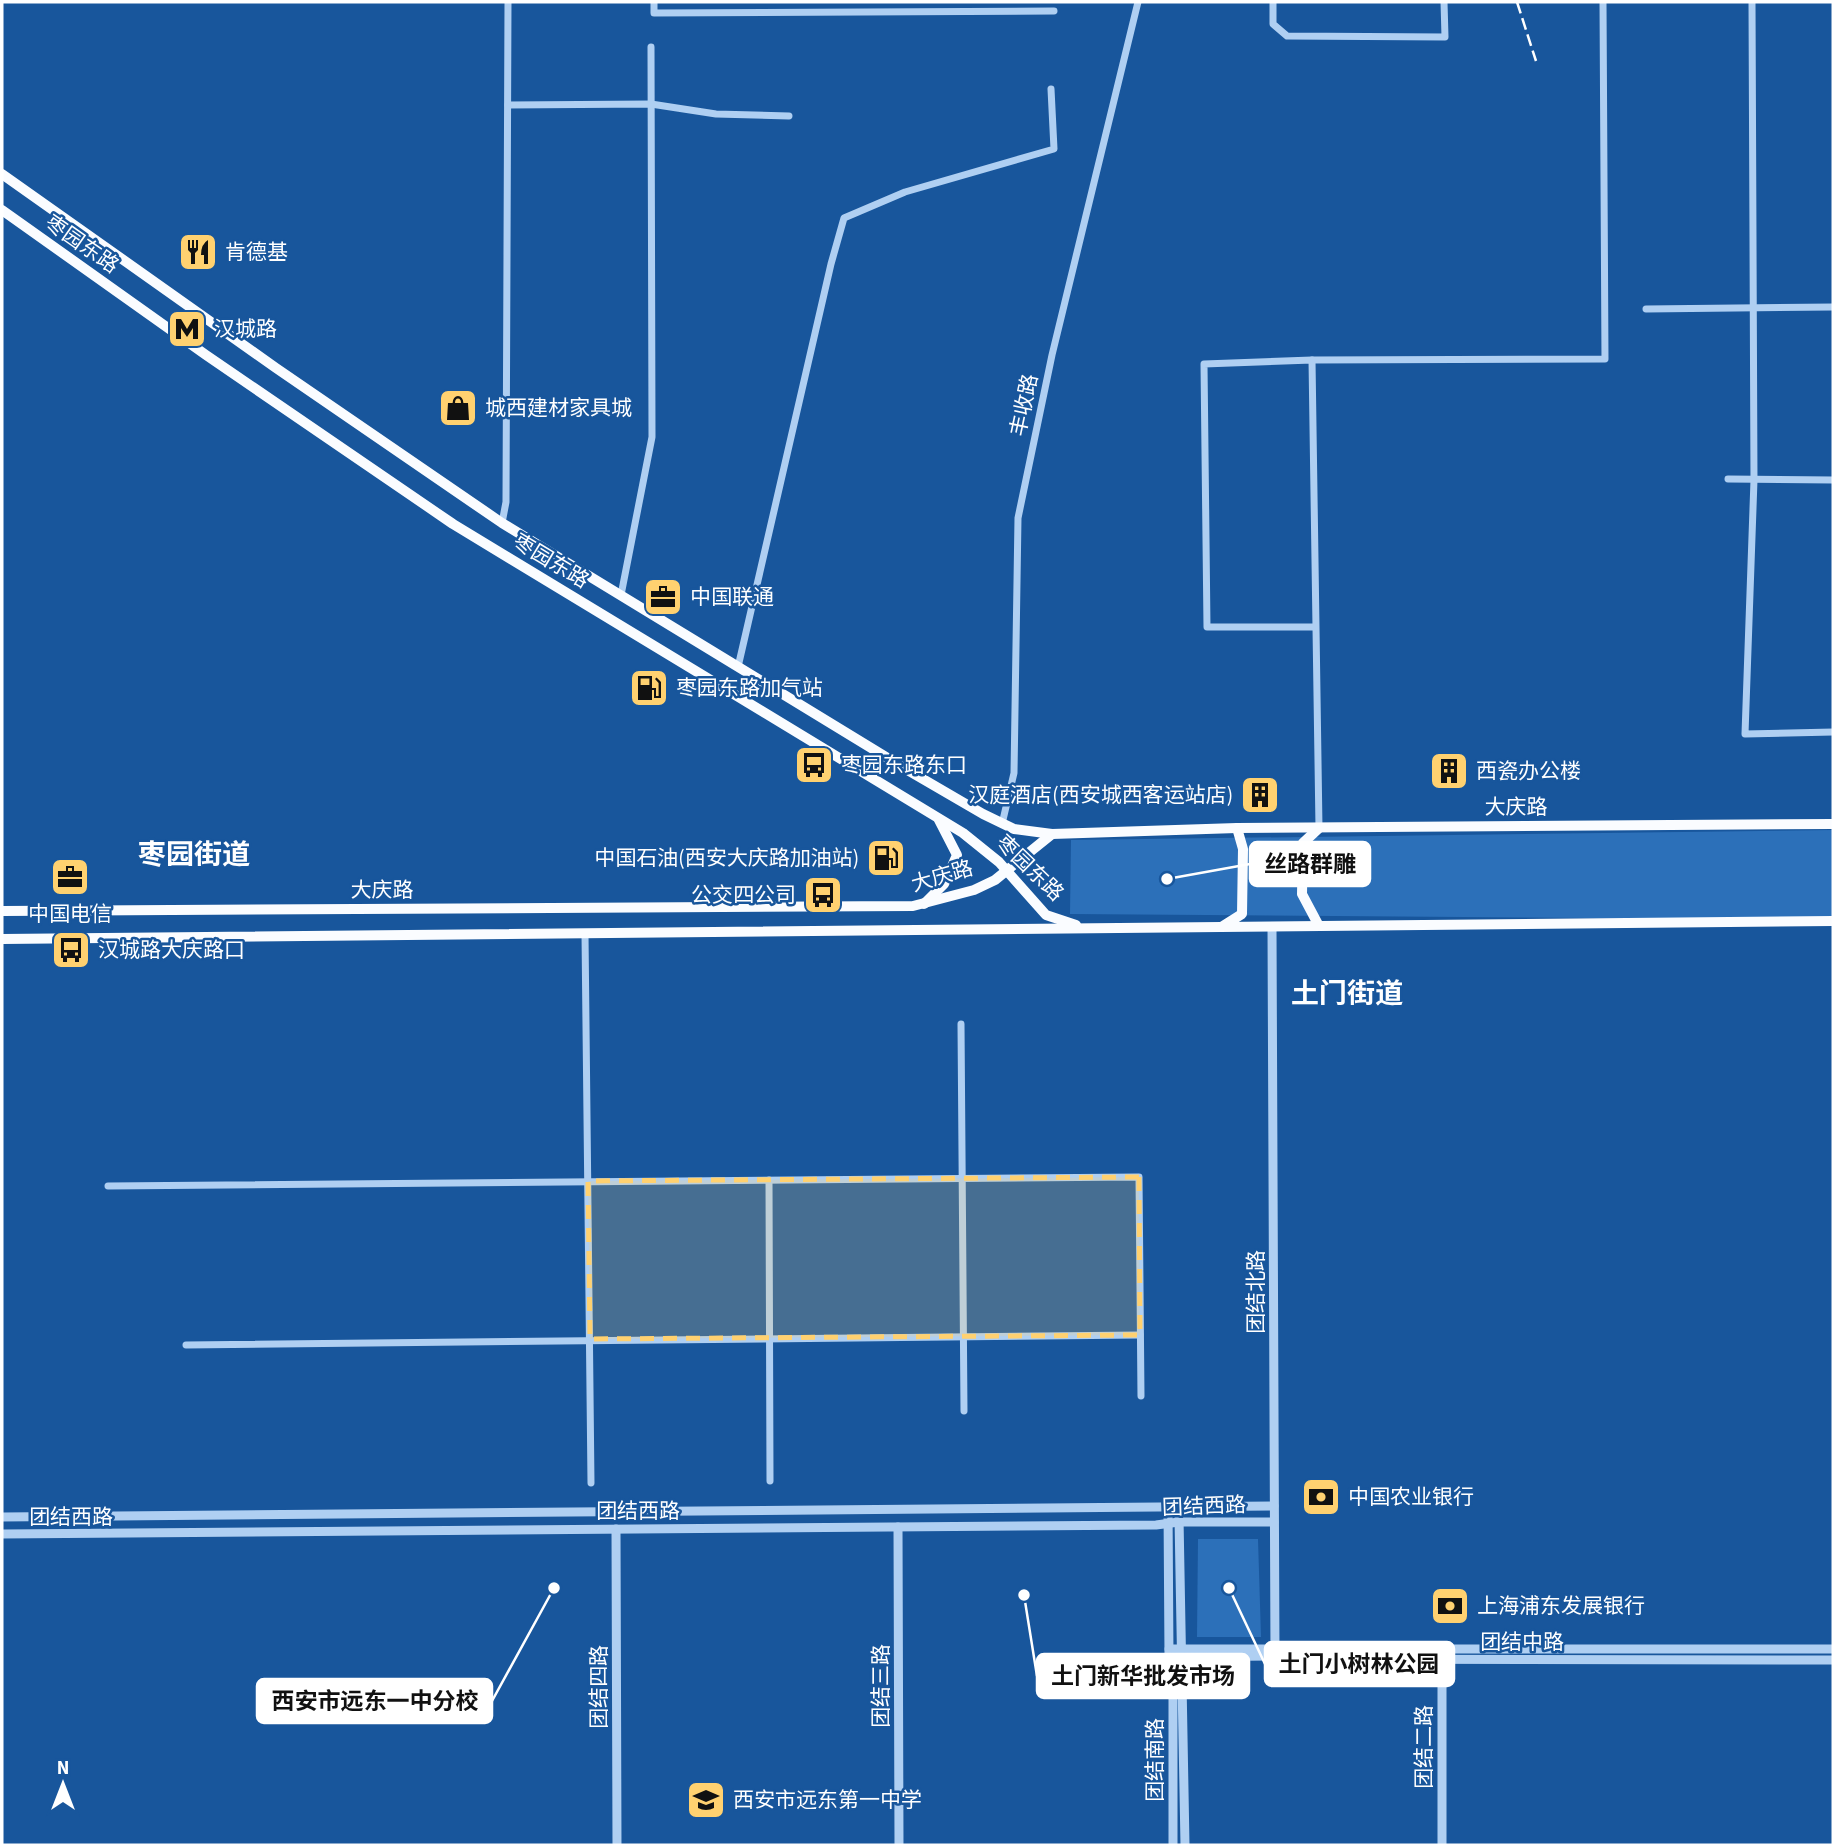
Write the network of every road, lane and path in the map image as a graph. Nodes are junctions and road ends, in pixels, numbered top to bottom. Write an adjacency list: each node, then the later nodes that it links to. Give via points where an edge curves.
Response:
1 (508, 2): 14 (street)
2 (654, 2): 9 (street, via 654,13)
3 (989, 2): 9 (street)
4 (1138, 2): 32 (street, 丰收路, via 1052,355 1018,517 1014,773)
5 (1273, 2): 6 (street, via 1273,24 1287,36 1445,37)
6 (1444, 2)
7 (1603, 2): 22 (street, via 1605,359)
8 (1752, 2): 19 (street)
9 (989, 11): 10 (street)
10 (1054, 11)
11 (650, 47): 13 (street)
12 (1051, 89): 29 (street, via 1054,149 905,192 844,218)
13 (651, 104): 14 (street); 15 (street, via 716,114); 27 (street, via 652,437)
14 (508, 105): 26 (street, via 506,502)
15 (789, 116)
16 (2, 174): 26 (main road, 枣园东路)
17 (2, 210): 18 (main road, 枣园东路)
18 (7, 220): 31 (main road, 枣园东路, via 453,524)
19 (1753, 307): 20 (street); 21 (street); 24 (street)
20 (1833, 307)
21 (1646, 309)
22 (1312, 360): 28 (street); 28 (street, via 1204,364 1207,627)
23 (1728, 479): 24 (street)
24 (1754, 480): 25 (street); 30 (street, via 1745,734)
25 (1833, 480)
26 (502, 523): 27 (main road, 枣园东路)
27 (621, 595): 29 (main road, 枣园东路)
28 (1316, 627): 35 (street)
29 (738, 667): 32 (main road, 枣园东路)
30 (1833, 732)
31 (937, 817): 37 (main road, 枣园东路); 38 (main road, via 957,855 944,884)
32 (1002, 824): 36 (main road, 枣园东路)
33 (1833, 824): 35 (main road, 大庆路)
34 (1237, 828): 35 (main road, 大庆路); 36 (main road, 大庆路); 43 (main road, via 1242,849 1242,914)
35 (1319, 828): 42 (main road, via 1303,843 1302,894)
36 (1052, 834): 37 (main road, 大庆路)
37 (1007, 872): 38 (main road, 大庆路, via 974,890); 45 (main road, 枣园东路, via 1046,915)
38 (923, 905): 39 (main road, 大庆路)
39 (871, 906): 40 (main road, 大庆路); 46 (main road)
40 (2, 911)
41 (1833, 922): 42 (main road)
42 (1320, 926): 44 (main road)
43 (1221, 927): 44 (main road); 45 (main road)
44 (1272, 927): 63 (street, 团结北路)
45 (1086, 928): 46 (main road)
46 (872, 931): 47 (main road)
47 (585, 934): 48 (main road); 52 (street)
48 (2, 939)
49 (961, 1024): 50 (street)
50 (963, 1178): 51 (street); 54 (street, via 1139,1177); 55 (street)
51 (769, 1180): 52 (street); 57 (street)
52 (588, 1181): 53 (street); 56 (street)
53 (108, 1186)
54 (1140, 1335): 55 (street); 59 (street)
55 (964, 1336): 57 (street); 60 (street)
56 (590, 1339): 57 (street); 58 (street); 62 (street)
57 (769, 1339): 61 (street)
58 (186, 1345)
59 (1141, 1396)
60 (964, 1411)
61 (770, 1481)
62 (591, 1483)
63 (1274, 1506): 65 (street, 团结西路); 68 (street, 团结北路)
64 (1168, 1507): 65 (street, 团结西路); 66 (street, 团结西路); 69 (street, 团结南路)
65 (1179, 1507): 67 (street, 团结南路)
66 (2, 1517)
67 (1179, 1522): 68 (street, 团结西路); 69 (street, 团结西路); 75 (street, 团结南路)
68 (1273, 1522): 76 (street, 团结北路)
69 (1168, 1525): 70 (street, 团结西路); 74 (street, 团结南路)
70 (898, 1527): 71 (street, 团结西路); 80 (street, 团结三路)
71 (616, 1529): 72 (street, 团结西路); 79 (street, 团结四路)
72 (2, 1534)
73 (1833, 1649): 77 (street, 团结中路)
74 (1169, 1653): 75 (street, 团结中路); 81 (street, 团结南路, via 1173,1665)
75 (1180, 1653): 76 (street, 团结中路); 82 (street, 团结南路)
76 (1275, 1653): 77 (street, 团结中路)
77 (1442, 1654): 78 (street, 团结中路); 83 (street, 团结二路)
78 (1833, 1660)
79 (617, 1845)
80 (899, 1845)
81 (1173, 1845)
82 (1185, 1845)
83 (1442, 1845)

